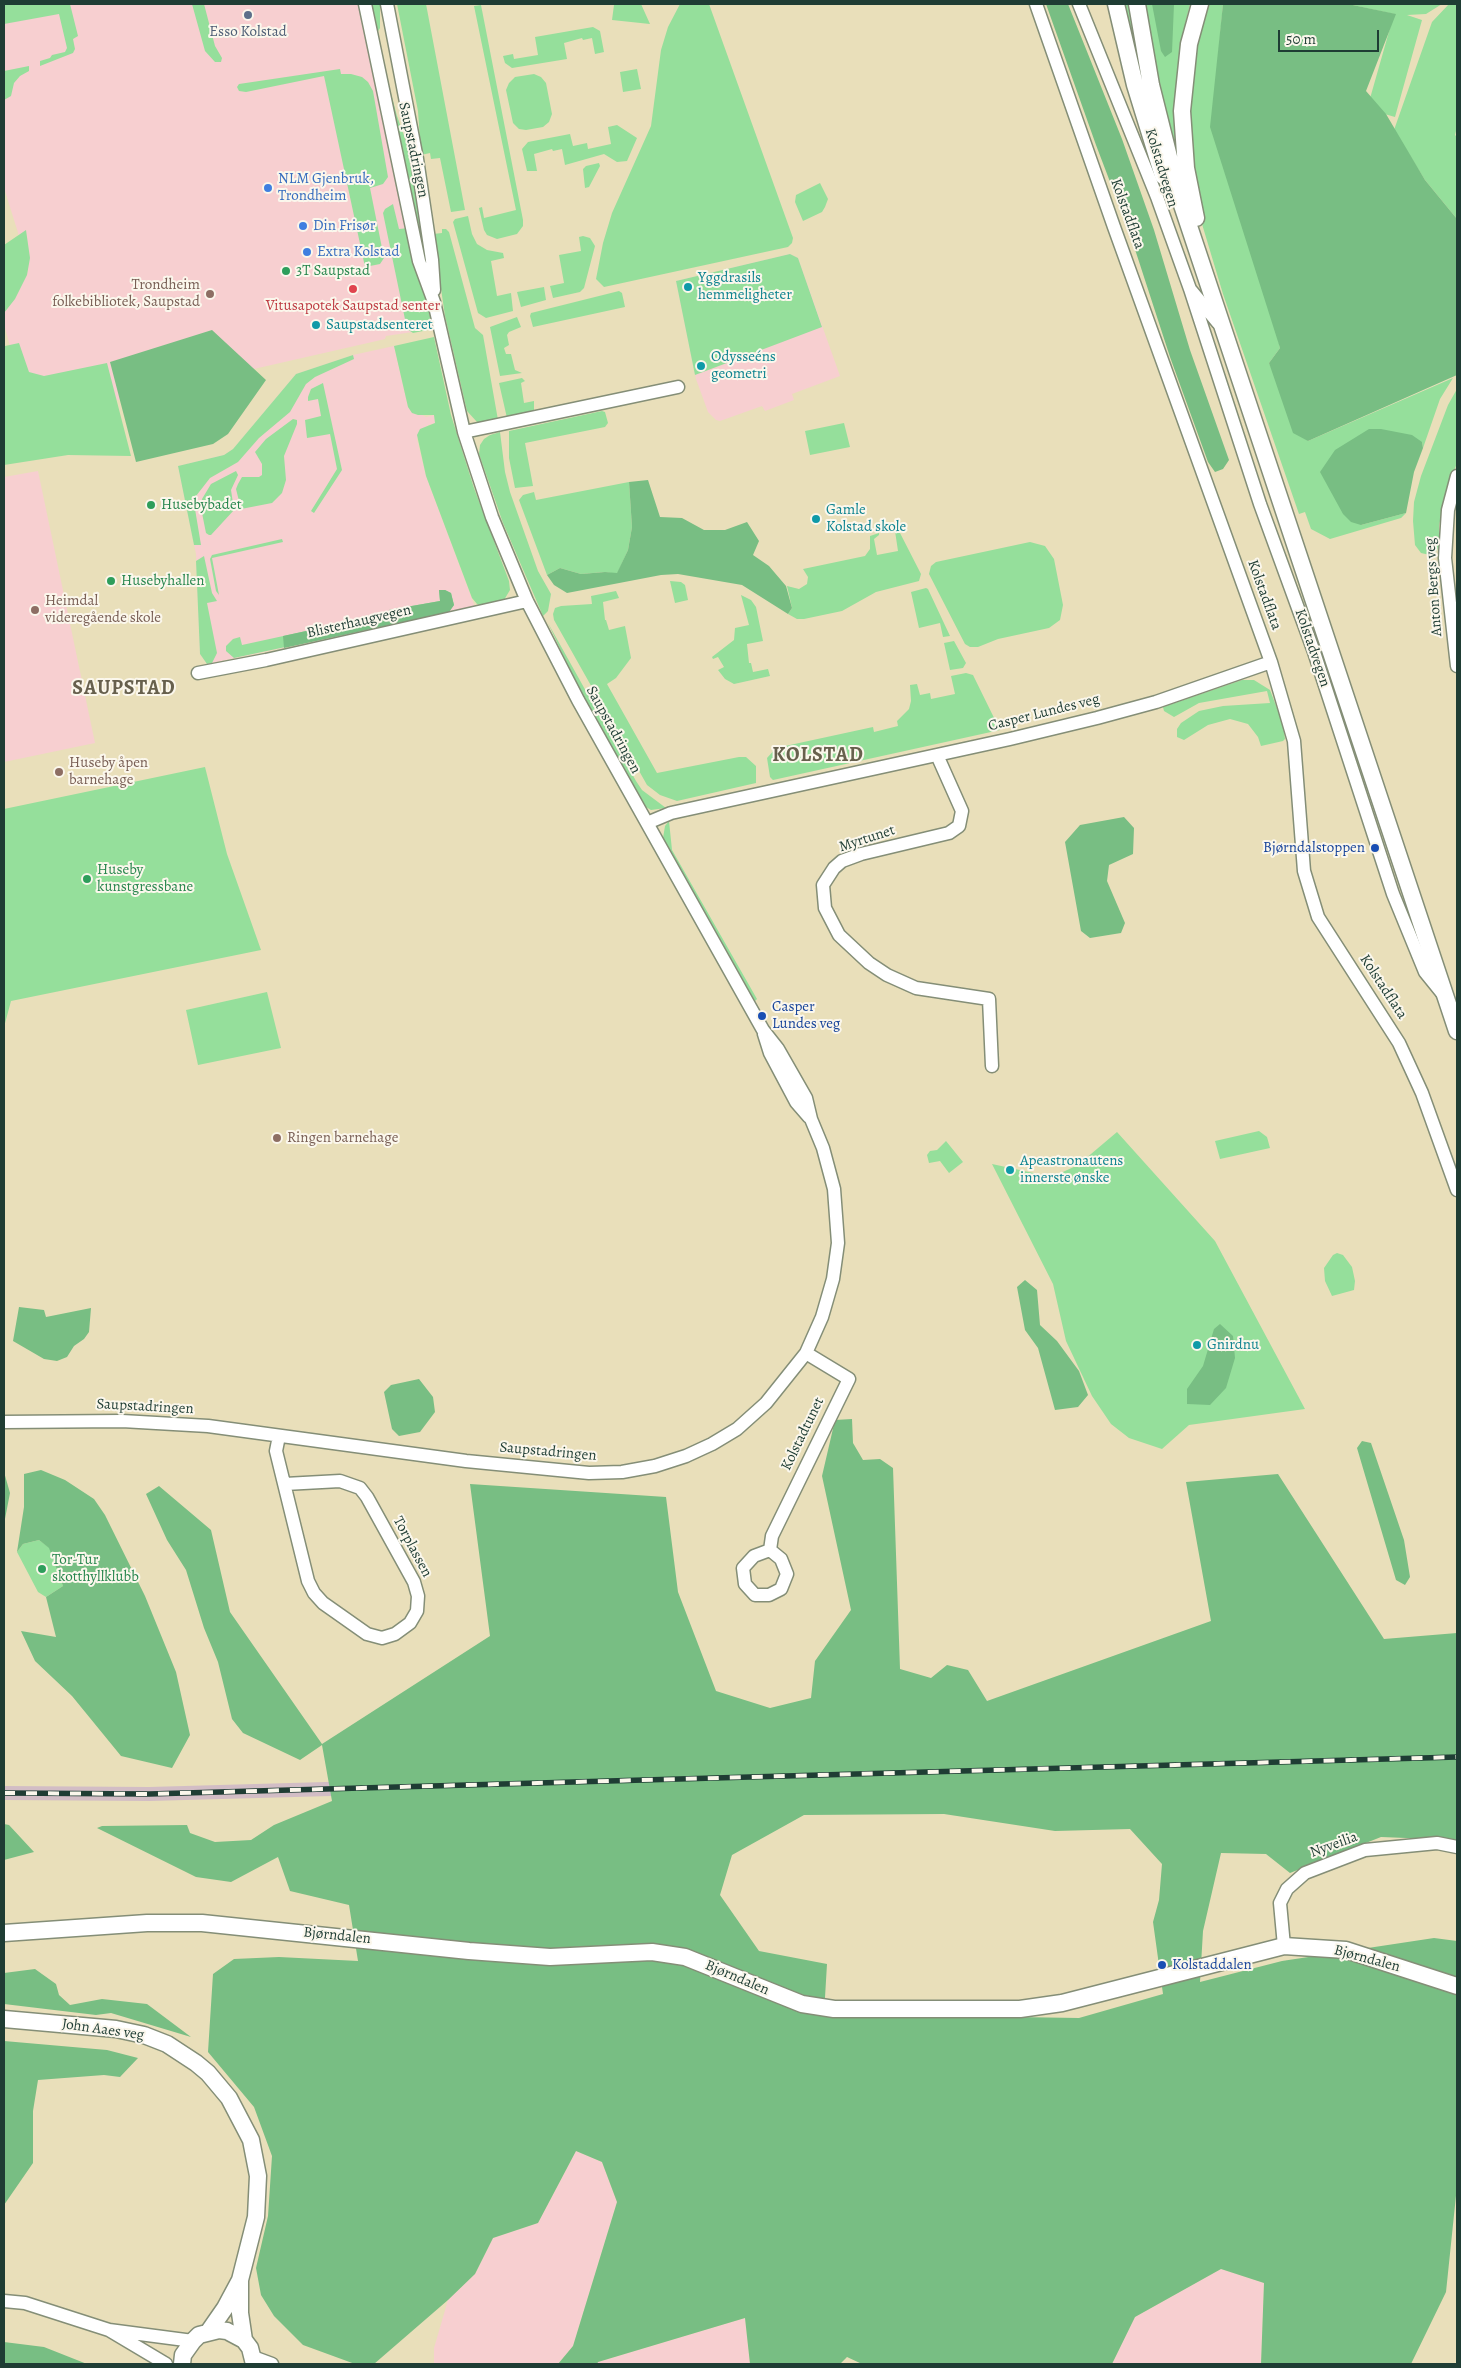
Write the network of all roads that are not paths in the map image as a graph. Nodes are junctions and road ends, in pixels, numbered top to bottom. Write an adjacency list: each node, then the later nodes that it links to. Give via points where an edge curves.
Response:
1 (365, 4): 9 (street, Saupstadringen, via 419,261)
2 (387, 4): 9 (street, Saupstadringen, via 417,159 432,260)
3 (1036, 4): 15 (street, Kolstadflata)
4 (1079, 4): 8 (street, Kolstadvegen, via 1157,197)
5 (1116, 4): 10 (main road, Kolstadvegen, via 1135,85 1169,196 1194,266)
6 (1137, 4): 10 (main road, Kolstadvegen, via 1151,85 1178,193)
7 (1200, 4): 10 (main road, via 1189,44 1182,111 1192,202 1214,282)
8 (1190, 289): 10 (street); 20 (street, Kolstadvegen, via 1393,894 1425,972)
9 (434, 302): 12 (street, Saupstadringen)
10 (1222, 327): 20 (main road, Kolstadvegen)
11 (678, 387): 12 (street)
12 (464, 432): 14 (street, Saupstadringen, via 492,517)
13 (1457, 476): 16 (street, Anton Bergs veg, via 1448,510 1445,558)
14 (527, 601): 17 (street, Blisterhaugvegen); 19 (street, Saupstadringen)
15 (1271, 662): 18 (street, Casper Lundes veg, via 1156,702); 23 (street, Kolstadflata, via 1294,741 1304,871 1318,917 1400,1043)
16 (1457, 666)
17 (198, 673)
18 (937, 755): 19 (street, Casper Lundes veg, via 671,813); 22 (street, Myrtunet, via 962,811 959,826 949,833 842,861 823,885 825,908 846,942 868,963 887,975 916,988 990,999)
19 (646, 823): 24 (street, Saupstadringen, via 763,1030 770,1054 796,1102 811,1119 823,1148 834,1189 838,1243 833,1279 822,1317)
20 (1447, 1000): 21 (main road, Kolstadvegen)
21 (1457, 1031)
22 (992, 1066)
23 (1457, 1190)
24 (806, 1353): 26 (street, Saupstadringen, via 766,1403 737,1429 686,1456 622,1472 589,1473 466,1461); 28 (street, Kolstadtunet, via 849,1379 772,1536)
25 (4, 1422): 26 (street, Saupstadringen, via 122,1421 208,1426)
26 (279, 1436): 27 (street, Torplassen, via 276,1451)
27 (285, 1484): 27 (street, Torplassen, via 314,1594 367,1634 382,1638 395,1634 410,1623 417,1611 418,1596 414,1582 360,1488 340,1480)
28 (770, 1550)
29 (1457, 1847): 31 (street, Nyveilia, via 1437,1843 1365,1850 1305,1873 1287,1889 1280,1903)
30 (4, 1933): 31 (main road, Bjørndalen, via 202,1923 550,1957 652,1952 685,1957 802,2004 834,2009 1020,2008 1062,2003)
31 (1284, 1946): 32 (main road, Bjørndalen, via 1346,1950)
32 (1457, 1986)
33 (4, 2019): 34 (main road, John Aaes veg, via 116,2029 144,2035 180,2052 220,2086 245,2125 258,2176 256,2218)
34 (240, 2280): 37 (main road, John Aaes veg); 38 (main road, John Aaes veg)
35 (4, 2301): 36 (street, via 25,2303)
36 (109, 2330): 39 (street); 41 (street)
37 (209, 2331): 38 (main road, via 227,2331); 39 (main road)
38 (244, 2340): 40 (main road, John Aaes veg)
39 (193, 2341): 42 (main road, via 183,2355)
40 (254, 2360): 43 (street)
41 (166, 2364)
42 (182, 2364)
43 (272, 2364)

